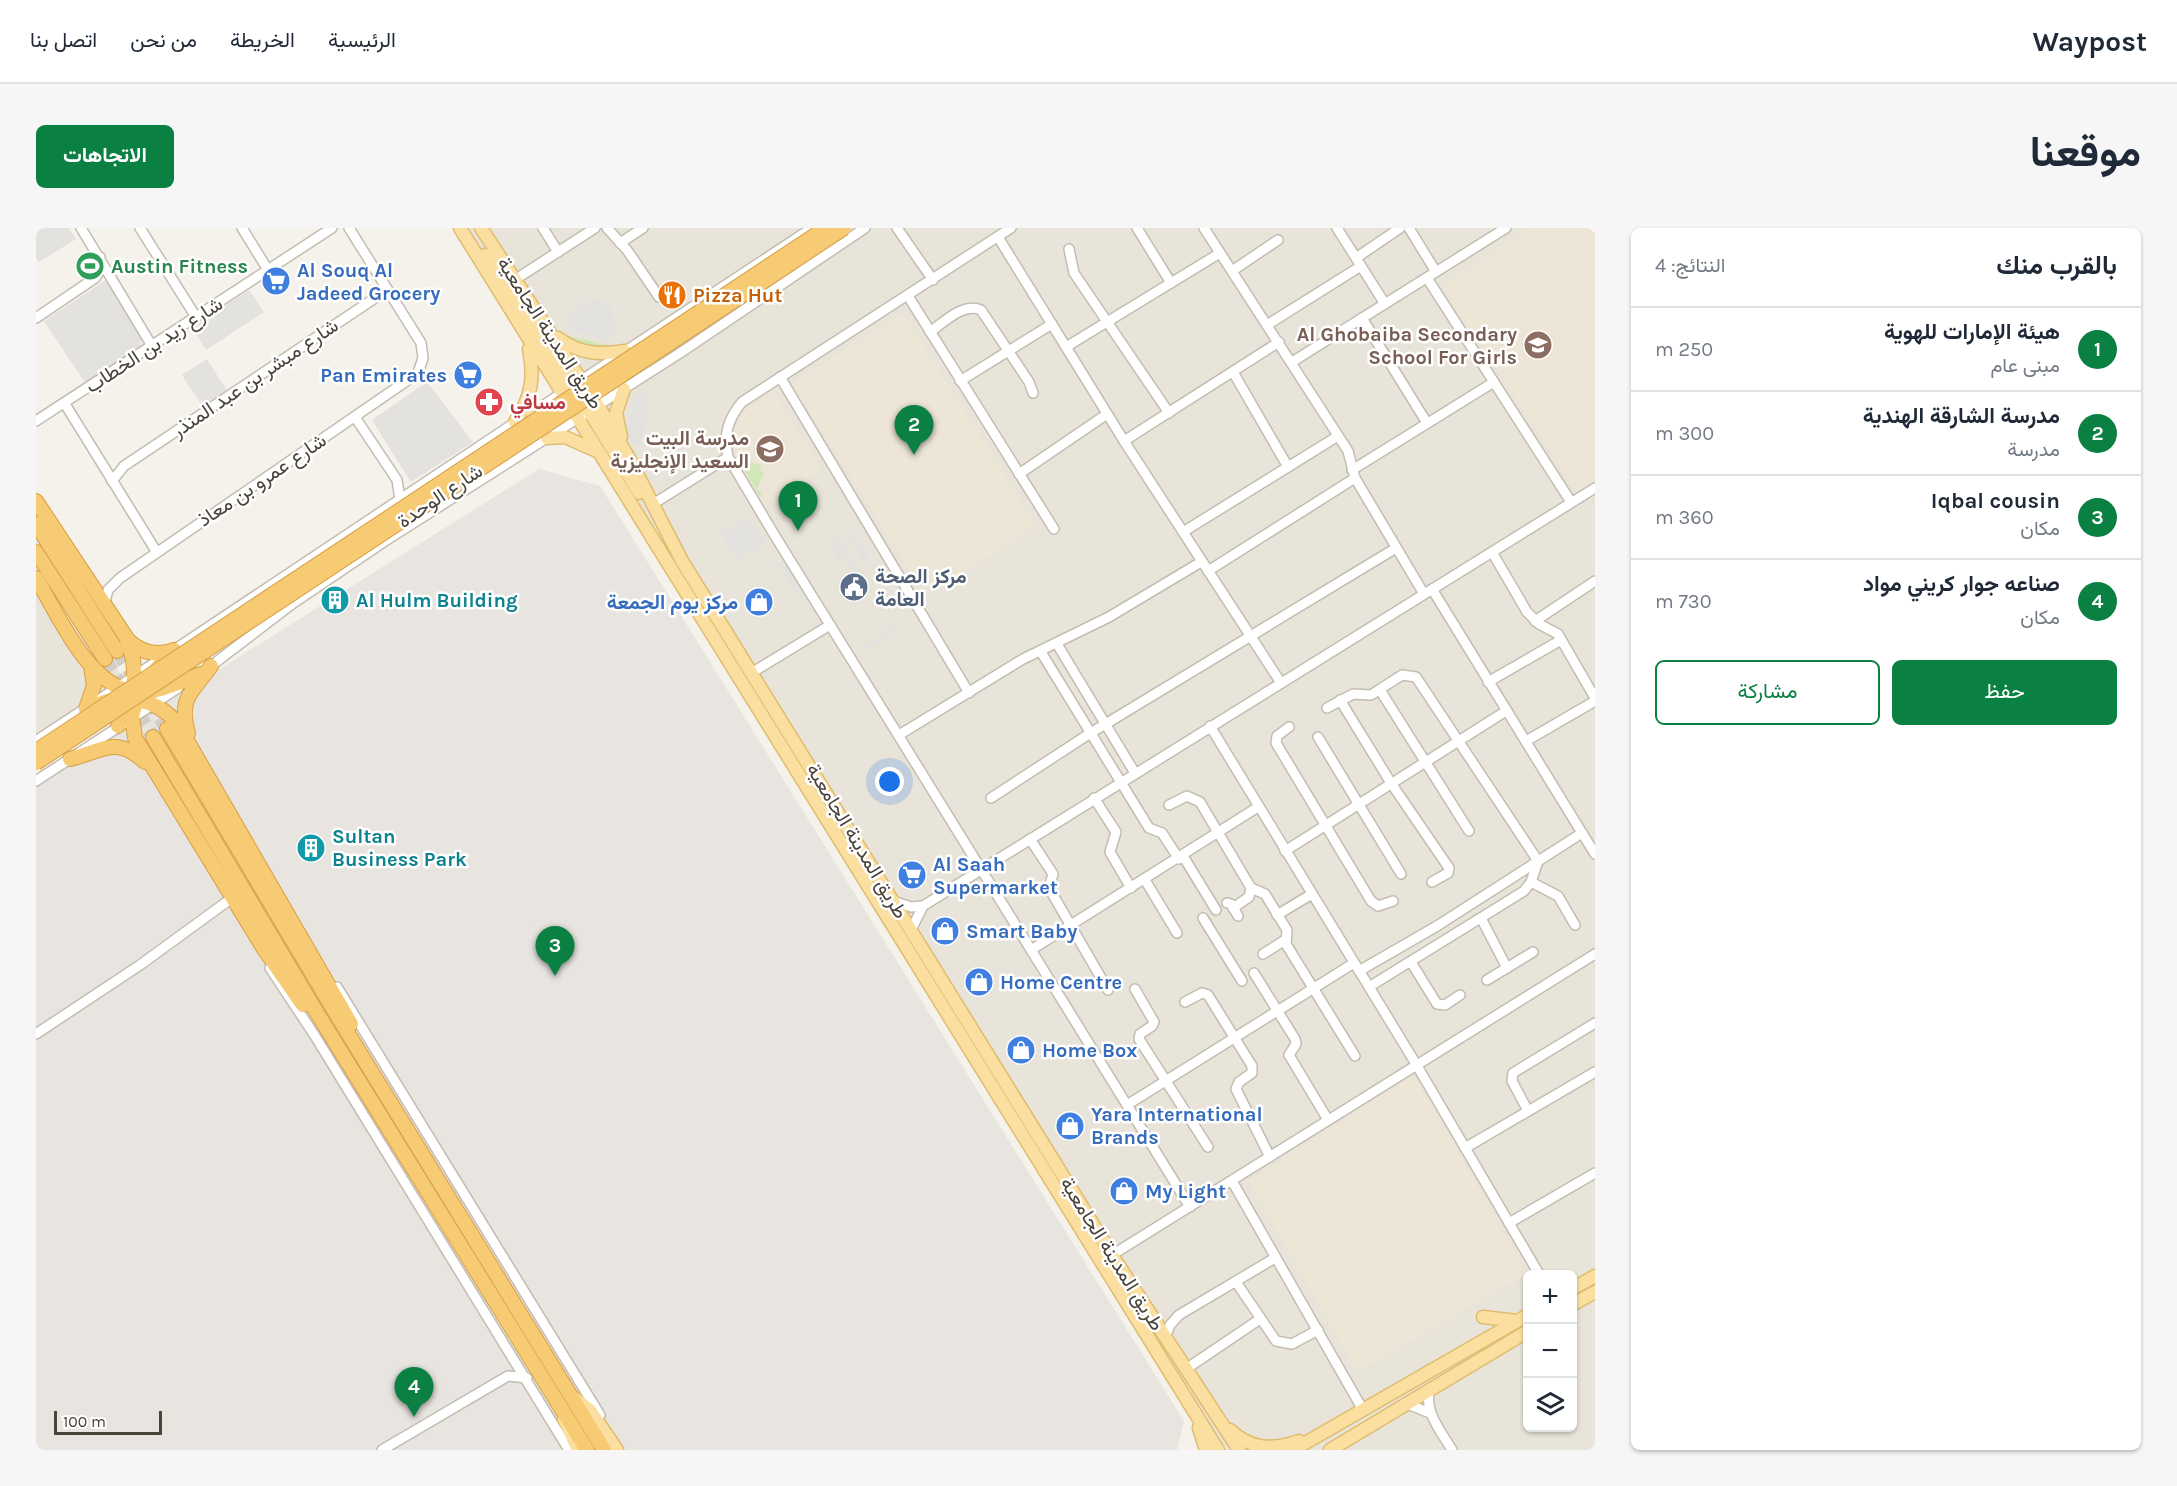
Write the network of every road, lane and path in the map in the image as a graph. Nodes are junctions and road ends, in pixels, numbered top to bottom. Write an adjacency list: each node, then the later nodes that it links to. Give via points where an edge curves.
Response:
1 (81, 228): 32 (street)
2 (140, 228): 45 (street)
3 (242, 228): 34 (street)
4 (332, 228): 34 (street, شارع زيد بن الخطاب)
5 (350, 228): 41 (street)
6 (481, 228): 38 (main road, طريق المدينة الجامعية)
7 (543, 228): 30 (street)
8 (595, 228): 30 (street)
9 (606, 228): 28 (street)
10 (643, 228): 28 (street)
11 (798, 228): 26 (street)
12 (812, 228): 26 (street)
13 (826, 228): 150 (highway, شارع الوحدة, bridge)
14 (844, 228): 153 (highway, شارع الوحدة, bridge)
15 (865, 228): 64 (street)
16 (1011, 228): 25 (street)
17 (1137, 228): 40 (street)
18 (1204, 228): 31 (street)
19 (1337, 228): 33 (street)
20 (1400, 228): 33 (street)
21 (1409, 228): 36 (street)
22 (899, 229): 39 (street)
23 (1500, 230): 36 (street)
24 (463, 233): 53 (main road, طريق المدينة الجامعية); 65 (main road, via 484,254)
25 (998, 237): 39 (street); 49 (street)
26 (794, 240): 58 (street)
27 (1278, 240): 35 (street)
28 (620, 243): 43 (street)
29 (1069, 249): 48 (street, via 1074,273)
30 (558, 252): 38 (street)
31 (1220, 253): 35 (street); 40 (street)
32 (100, 257): 46 (street, via 95,278); 55 (street)
33 (1359, 262): 44 (street); 50 (street)
34 (268, 270): 45 (street, شارع زيد بن الخطاب)
35 (1232, 271): 50 (street)
36 (1437, 272): 37 (street)
37 (1427, 278): 44 (street); 63 (street)
38 (516, 279): 52 (main road, طريق المدينة الجامعية)
39 (933, 280): 42 (street)
40 (1171, 283): 48 (street)
41 (387, 290): 72 (street, شارع عمرو بن معاذ, via 421,343 423,358 412,379); 84 (street, شارع مبشر بن عبد المنذر)
42 (908, 296): 51 (street); 61 (street)
43 (659, 297)
44 (1385, 304): 47 (street)
45 (196, 317): 55 (street, شارع زيد بن الخطاب)
46 (36, 318)
47 (1362, 318): 59 (street); 76 (street)
48 (1107, 322): 56 (street); 70 (street)
49 (1052, 324): 56 (street); 57 (street)
50 (1267, 325): 54 (street)
51 (930, 332): 57 (street, via 964,309 977,308); 62 (street)
52 (552, 334): 58 (main road, via 571,347 593,354); 65 (main road, طريق المدينة الجامعية)
53 (526, 339): 65 (main road, طريق المدينة الجامعية); 75 (main road, via 533,382 526,405)
54 (1279, 342): 59 (street); 60 (street)
55 (152, 346): 67 (street, شارع زيد بن الخطاب)
56 (1066, 347): 71 (street)
57 (1009, 350): 62 (street); 66 (street)
58 (625, 351): 65 (street)
59 (1292, 362): 77 (street)
60 (1233, 372): 70 (street); 85 (street)
61 (780, 377): 81 (street, via 742,402 734,412 726,434); 126 (street)
62 (960, 381): 86 (street)
63 (1494, 382): 76 (street); 94 (street)
64 (624, 389): 68 (street); 82 (main road, via 618,399 616,420)
65 (570, 391): 68 (main road); 69 (main road); 73 (main road, طريق المدينة الجامعية)
66 (1033, 393)
67 (65, 404): 74 (street, شارع زيد بن الخطاب); 83 (street)
68 (593, 408): 73 (street); 82 (main road, طريق المدينة الجامعية); 96 (main road, via 644,501)
69 (532, 412): 75 (street)
70 (1169, 413): 79 (street)
71 (1107, 414): 79 (street); 86 (street)
72 (355, 417): 88 (street); 101 (street, شارع عمرو بن معاذ)
73 (577, 418): 78 (street); 80 (main road, طريق المدينة الجامعية)
74 (36, 421)
75 (515, 422): 90 (street)
76 (1427, 423): 87 (street)
77 (1338, 436): 85 (street); 87 (street, via 1349,455)
78 (547, 438): 80 (main road, via 565,437); 120 (street, via 292,604)
79 (1124, 441): 99 (street)
80 (600, 452): 256 (main road, طريق المدينة الجامعية)
81 (728, 457): 95 (street); 111 (street)
82 (630, 460): 95 (main road, طريق المدينة الجامعية)
83 (103, 465): 84 (street); 89 (street)
84 (124, 466): 89 (street, شارع مبشر بن عبد المنذر)
85 (1288, 466): 99 (street)
86 (1019, 474): 98 (street)
87 (1353, 474): 100 (street); 105 (street)
88 (397, 480): 90 (street); 92 (street)
89 (112, 481): 101 (street)
90 (417, 487): 92 (street)
91 (1595, 488): 94 (street)
92 (400, 499): 116 (street)
93 (36, 501): 109 (highway)
94 (1571, 502): 103 (street)
95 (653, 504): 96 (main road, طريق المدينة الجامعية)
96 (662, 522): 121 (main road, طريق المدينة الجامعية, via 682,561)
97 (36, 524): 102 (highway, via 111,655)
98 (1054, 529)
99 (1182, 532): 104 (street)
100 (1396, 548): 108 (street); 113 (street)
101 (156, 551): 109 (street, شارع عمرو بن معاذ, via 113,583)
102 (36, 552)
103 (1492, 552): 108 (street); 110 (street)
104 (1201, 562): 105 (street); 115 (street)
105 (1208, 571): 113 (street)
106 (36, 578): 118 (highway)
107 (1595, 581): 110 (street)
108 (1428, 592): 122 (street); 123 (street)
109 (104, 606): 112 (highway)
110 (1535, 621): 114 (street)
111 (830, 625): 121 (street); 143 (street)
112 (125, 636): 116 (highway, via 147,652); 119 (highway)
113 (1250, 636): 123 (street); 135 (street)
114 (1562, 640): 122 (street); 128 (street)
115 (1057, 644): 117 (street); 135 (street)
116 (174, 650): 119 (street); 127 (highway)
117 (1041, 652): 126 (street); 142 (street)
118 (92, 667): 124 (highway); 132 (highway, via 94,685)
119 (135, 670): 124 (highway); 127 (highway)
120 (206, 670): 127 (highway); 130 (street); 149 (highway, via 184,707)
121 (753, 672): 183 (main road, طريق المدينة الجامعية)
122 (1488, 682): 133 (street)
123 (1281, 683): 137 (street)
124 (113, 685): 127 (highway); 132 (street)
125 (1380, 690): 129 (street); 148 (street, via 1402,675 1416,677); 152 (street)
126 (969, 693): 143 (street)
127 (134, 695): 130 (highway); 132 (highway); 134 (highway); 136 (highway)
128 (1595, 699): 147 (street)
129 (1340, 700): 131 (street); 158 (street)
130 (156, 707): 134 (highway, via 143,711); 149 (highway, via 174,720)
131 (1327, 708)
132 (86, 709): 141 (street)
133 (1506, 711): 147 (street); 148 (street)
134 (132, 721): 136 (street); 154 (highway, via 135,738)
135 (1105, 724): 142 (street); 155 (street)
136 (118, 726): 151 (street)
137 (1210, 726): 155 (street); 163 (street)
138 (1289, 727): 164 (street, via 1277,736 1276,743)
139 (36, 729): 141 (street)
140 (167, 729): 221 (highway)
141 (50, 732): 146 (street)
142 (1089, 734): 157 (street); 159 (street)
143 (898, 735): 173 (street)
144 (1318, 737): 161 (street)
145 (153, 738): 217 (highway)
146 (36, 741)
147 (1526, 741): 167 (street)
148 (1458, 742): 152 (street); 172 (street)
149 (192, 747): 178 (highway)
150 (36, 752)
151 (70, 759): 154 (highway, via 117,746 136,754); 156 (street)
152 (1426, 762): 158 (street); 165 (street)
153 (36, 763)
154 (152, 769): 182 (highway)
155 (1135, 773): 157 (street)
156 (36, 782)
157 (1119, 783): 160 (street); 171 (street, via 1149,828 1162,833)
158 (1392, 783): 161 (street); 176 (street, via 1449,868 1448,873)
159 (991, 798)
160 (1094, 798): 168 (street); 179 (street, via 1116,832 1110,852)
161 (1359, 804): 164 (street); 174 (street)
162 (1169, 805): 166 (street, via 1183,797 1195,798)
163 (1258, 807): 166 (street); 169 (street)
164 (1325, 826): 169 (street); 184 (street, via 1371,901 1382,906)
165 (1469, 831)
166 (1219, 833): 171 (street); 180 (street)
167 (1582, 833): 170 (street); 172 (street)
168 (1030, 839): 173 (street); 191 (street, via 1053,874 1049,888)
169 (1285, 851): 181 (street)
170 (1595, 854)
171 (1181, 857): 175 (street); 187 (street)
172 (1538, 861): 177 (street); 202 (street, via 1437,926)
173 (981, 870): 185 (street); 197 (street)
174 (1401, 874)
175 (1145, 880): 179 (street); 194 (street)
176 (1432, 882)
177 (1531, 882): 190 (street, via 1524,891); 192 (street, via 1558,896)
178 (273, 888): 221 (highway, via 327,978); 268 (street, via 287,901 387,1071)
179 (1131, 888): 191 (street)
180 (1251, 888): 186 (street, via 1250,897); 188 (street, via 1265,894)
181 (1312, 894): 188 (street); 202 (street)
182 (232, 898): 196 (highway); 215 (street)
183 (893, 901): 185 (street); 193 (main road, طريق المدينة الجامعية)
184 (1394, 901)
185 (923, 906): 193 (street)
186 (1233, 909)
187 (1216, 910)
188 (1277, 915): 195 (street, via 1287,932)
189 (1203, 918): 206 (street)
190 (1481, 918): 201 (street); 203 (street)
191 (1070, 925): 197 (street); 210 (street)
192 (1575, 925)
193 (911, 930): 233 (main road, طريق المدينة الجامعية)
194 (1176, 933)
195 (1285, 940): 199 (street); 208 (street)
196 (264, 949): 217 (highway, via 316,1024); 249 (street, via 272,973)
197 (1031, 950): 223 (street)
198 (1533, 952): 203 (street)
199 (1263, 954)
200 (1595, 954): 219 (street)
201 (1411, 962): 207 (street); 211 (street, via 1437,1004 1445,1005)
202 (1357, 967): 207 (street); 208 (street)
203 (1507, 968): 205 (street)
204 (1254, 973): 213 (street)
205 (1487, 980)
206 (1242, 981)
207 (1369, 987): 219 (street)
208 (1314, 988): 213 (street); 218 (street)
209 (1135, 989): 222 (street, via 1154,1022 1139,1039)
210 (1108, 990)
211 (1460, 995)
212 (1185, 1002): 216 (street, via 1207,994)
213 (1278, 1011): 216 (street); 225 (street, via 1296,1041 1289,1055)
214 (1595, 1023): 224 (street, via 1513,1072 1512,1081)
215 (36, 1034)
216 (1235, 1038): 222 (street); 228 (street, via 1253,1071 1237,1084 1237,1092)
217 (335, 1042): 258 (highway)
218 (1355, 1056)
219 (1416, 1064): 225 (street); 227 (street)
220 (1595, 1072): 224 (street)
221 (375, 1075): 254 (highway)
222 (1166, 1081): 223 (street); 226 (street)
223 (1127, 1105): 231 (street)
224 (1528, 1111): 227 (street)
225 (1328, 1120): 228 (street)
226 (1208, 1147)
227 (1465, 1148): 232 (street)
228 (1270, 1157): 230 (street)
229 (1595, 1173): 232 (street)
230 (1232, 1181): 231 (street); 234 (street)
231 (1190, 1207): 233 (street)
232 (1509, 1223): 235 (street)
233 (1112, 1255): 243 (main road, طريق المدينة الجامعية)
234 (1275, 1258): 237 (street); 246 (street)
235 (1536, 1270)
236 (1595, 1276): 238 (main road)
237 (1236, 1282): 241 (street); 245 (street)
238 (1577, 1286)
239 (1595, 1292): 240 (main road)
240 (1577, 1302)
241 (1179, 1315): 243 (street); 248 (street)
242 (1484, 1317): 244 (main road)
243 (1152, 1318): 248 (main road, طريق المدينة الجامعية)
244 (1522, 1318): 257 (main road)
245 (1260, 1319): 246 (street, via 1276,1341 1287,1344); 250 (street)
246 (1318, 1330): 257 (street)
247 (1523, 1333): 253 (main road)
248 (1165, 1338): 250 (main road, طريق المدينة الجامعية)
249 (514, 1358): 251 (street); 252 (street)
250 (1186, 1369): 260 (main road, طريق المدينة الجامعية)
251 (508, 1376): 252 (street); 262 (street)
252 (527, 1378): 263 (street)
253 (1430, 1388): 255 (main road); 259 (street)
254 (573, 1397): 266 (highway); 267 (main road, via 590,1410)
255 (1405, 1403): 259 (street); 273 (main road)
256 (1191, 1404): 269 (main road); 270 (main road, طريق المدينة الجامعية)
257 (1363, 1410): 261 (main road)
258 (563, 1412): 264 (main road); 265 (highway)
259 (1430, 1413): 274 (street)
260 (1218, 1416): 261 (main road, via 1238,1438 1258,1447 1274,1449); 271 (main road, طريق المدينة الجامعية)
261 (1312, 1438): 272 (main road)
262 (382, 1450)
263 (569, 1450)
264 (578, 1450)
265 (587, 1450)
266 (604, 1450)
267 (617, 1450)
268 (622, 1450)
269 (1206, 1450)
270 (1218, 1450)
271 (1239, 1450)
272 (1293, 1450)
273 (1330, 1450)
274 (1452, 1450)

